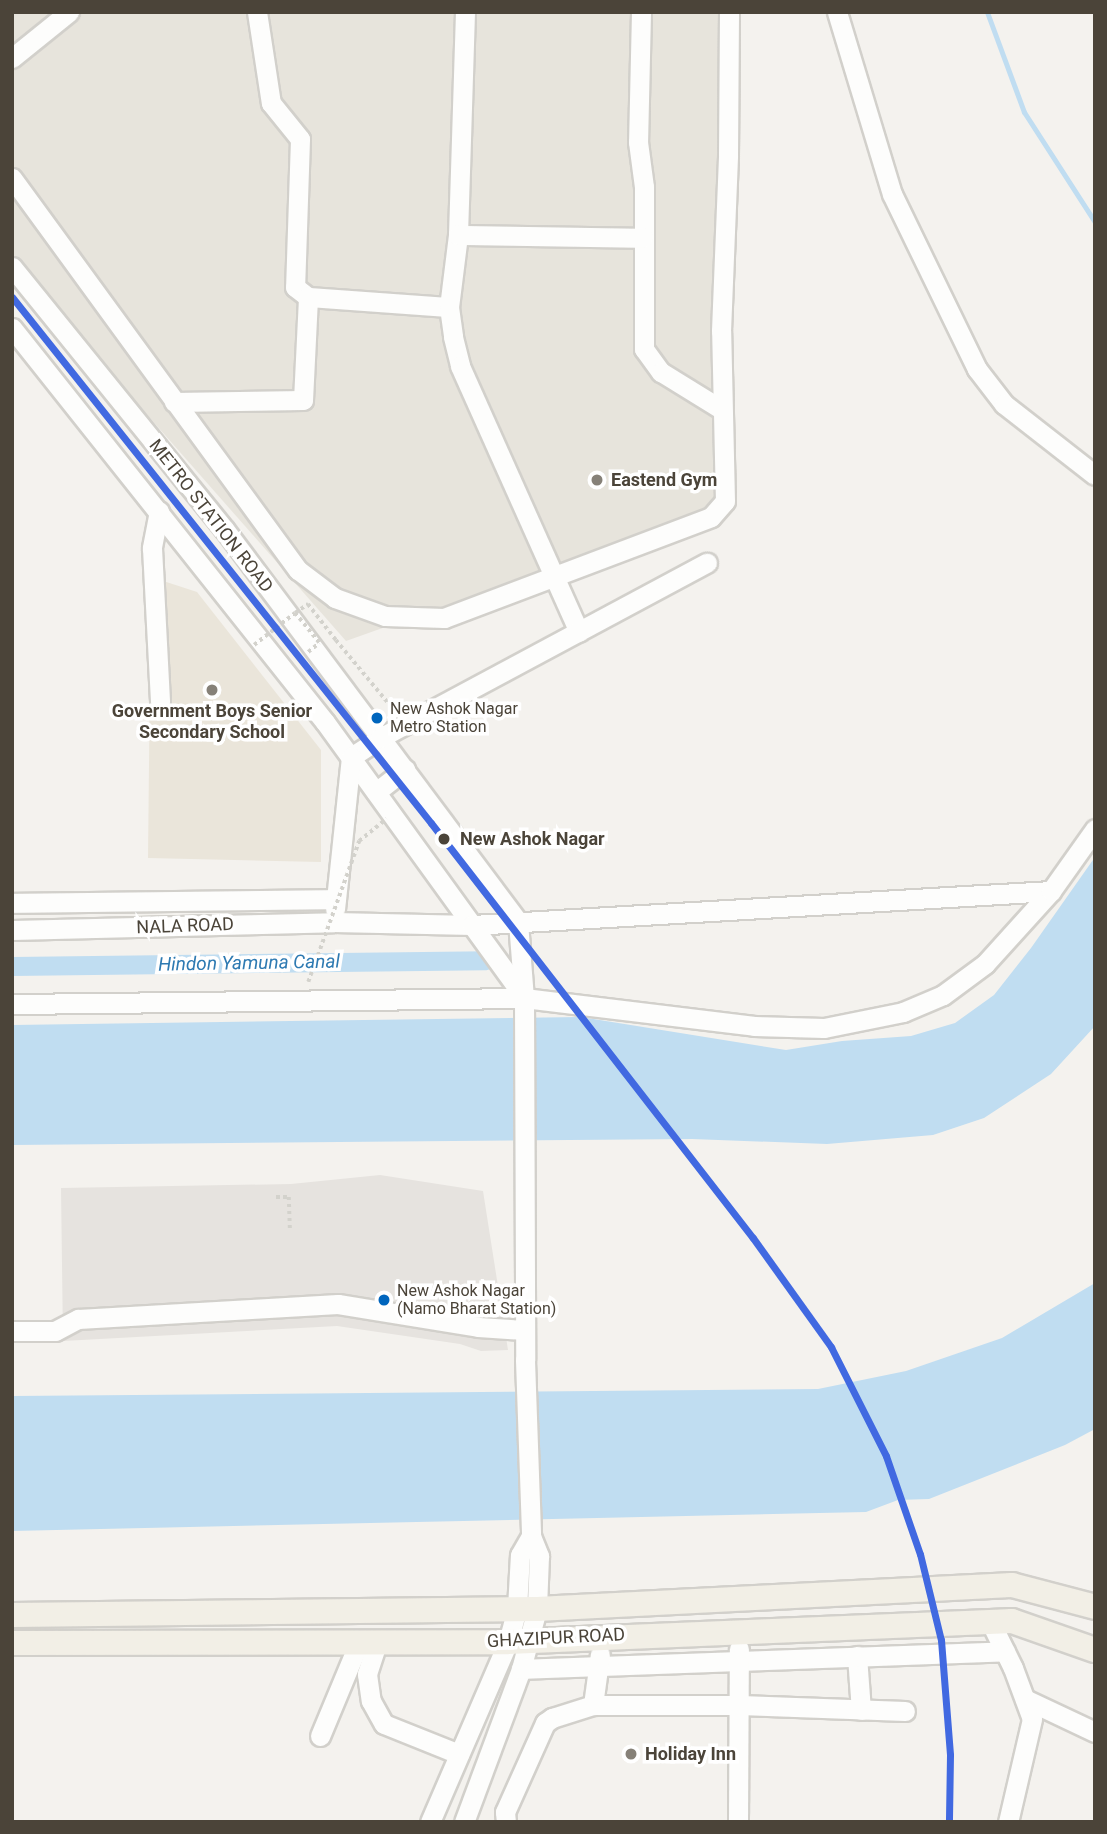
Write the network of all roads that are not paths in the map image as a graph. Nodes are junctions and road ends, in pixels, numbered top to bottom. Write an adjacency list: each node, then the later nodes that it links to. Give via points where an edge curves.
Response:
1 (69, 12): 7 (street)
2 (257, 12): 12 (street, via 271,103 300,139 294,280 300,293)
3 (465, 12): 9 (street)
4 (641, 12): 10 (street, via 638,142 644,187)
5 (729, 12): 16 (street)
6 (837, 12): 17 (street, via 892,194 977,369 1004,404)
7 (12, 58)
8 (12, 178): 15 (street)
9 (458, 235): 10 (street); 13 (street)
10 (643, 238): 16 (street, via 644,349 661,372)
11 (12, 267): 23 (street, METRO STATION ROAD, via 225,530)
12 (308, 297): 13 (street); 15 (street, via 303,400)
13 (449, 307): 20 (street, via 460,366)
14 (12, 328): 18 (street, METRO STATION ROAD)
15 (174, 402): 20 (street, via 298,570 335,598 384,617 444,618)
16 (721, 409): 20 (street, via 725,500 717,512)
17 (1095, 475)
18 (159, 511): 22 (street, via 152,548); 24 (street, METRO STATION ROAD)
19 (707, 564): 21 (street)
20 (553, 579): 21 (street)
21 (579, 632): 23 (street)
22 (160, 702)
23 (380, 738): 24 (street); 25 (street, METRO STATION ROAD)
24 (351, 757): 26 (street, METRO STATION ROAD); 29 (street)
25 (405, 769): 26 (street); 32 (street, METRO STATION ROAD)
26 (376, 792): 33 (street, METRO STATION ROAD)
27 (1095, 829): 28 (street)
28 (1051, 891): 32 (street, NALA ROAD); 36 (street, via 985,964 943,995 903,1012 824,1028)
29 (336, 899): 30 (street, NALA ROAD); 31 (street)
30 (12, 903)
31 (334, 922): 33 (street, NALA ROAD); 34 (street, NALA ROAD)
32 (518, 922): 33 (street, NALA ROAD); 36 (street)
33 (472, 925): 36 (street, METRO STATION ROAD)
34 (12, 930)
35 (12, 1004): 36 (street)
36 (524, 1005): 37 (street)
37 (525, 1330): 38 (street, via 478,1327 338,1304 78,1319 55,1331); 39 (street, via 531,1536 520,1555)
38 (12, 1331)
39 (527, 1601): 40 (main road, GHAZIPUR ROAD, via 1012,1585); 41 (main road, GHAZIPUR ROAD); 46 (street)
40 (1095, 1607)
41 (12, 1615)
42 (990, 1621): 43 (main road, GHAZIPUR ROAD); 48 (main road, GHAZIPUR ROAD, via 1012,1621); 49 (street)
43 (739, 1630): 44 (main road, GHAZIPUR ROAD); 51 (street)
44 (602, 1635): 46 (main road, GHAZIPUR ROAD); 52 (street)
45 (369, 1640): 46 (main road, GHAZIPUR ROAD); 47 (main road, GHAZIPUR ROAD); 60 (street); 61 (street, via 371,1701 384,1724)
46 (520, 1641): 53 (street); 61 (street)
47 (12, 1643)
48 (1095, 1650)
49 (1004, 1651): 50 (street); 54 (street)
50 (857, 1657): 51 (street); 57 (street)
51 (739, 1661): 52 (street); 56 (street)
52 (598, 1667): 53 (street); 55 (street)
53 (522, 1669): 63 (street)
54 (1025, 1699): 59 (street); 66 (street, via 1032,1719)
55 (593, 1705): 56 (street); 64 (street, via 545,1723 505,1812)
56 (740, 1705): 57 (street); 65 (street)
57 (861, 1710): 58 (street)
58 (905, 1711)
59 (1095, 1732)
60 (320, 1736)
61 (459, 1754): 62 (street)
62 (430, 1822)
63 (464, 1822)
64 (506, 1822)
65 (738, 1822)
66 (1008, 1822)

